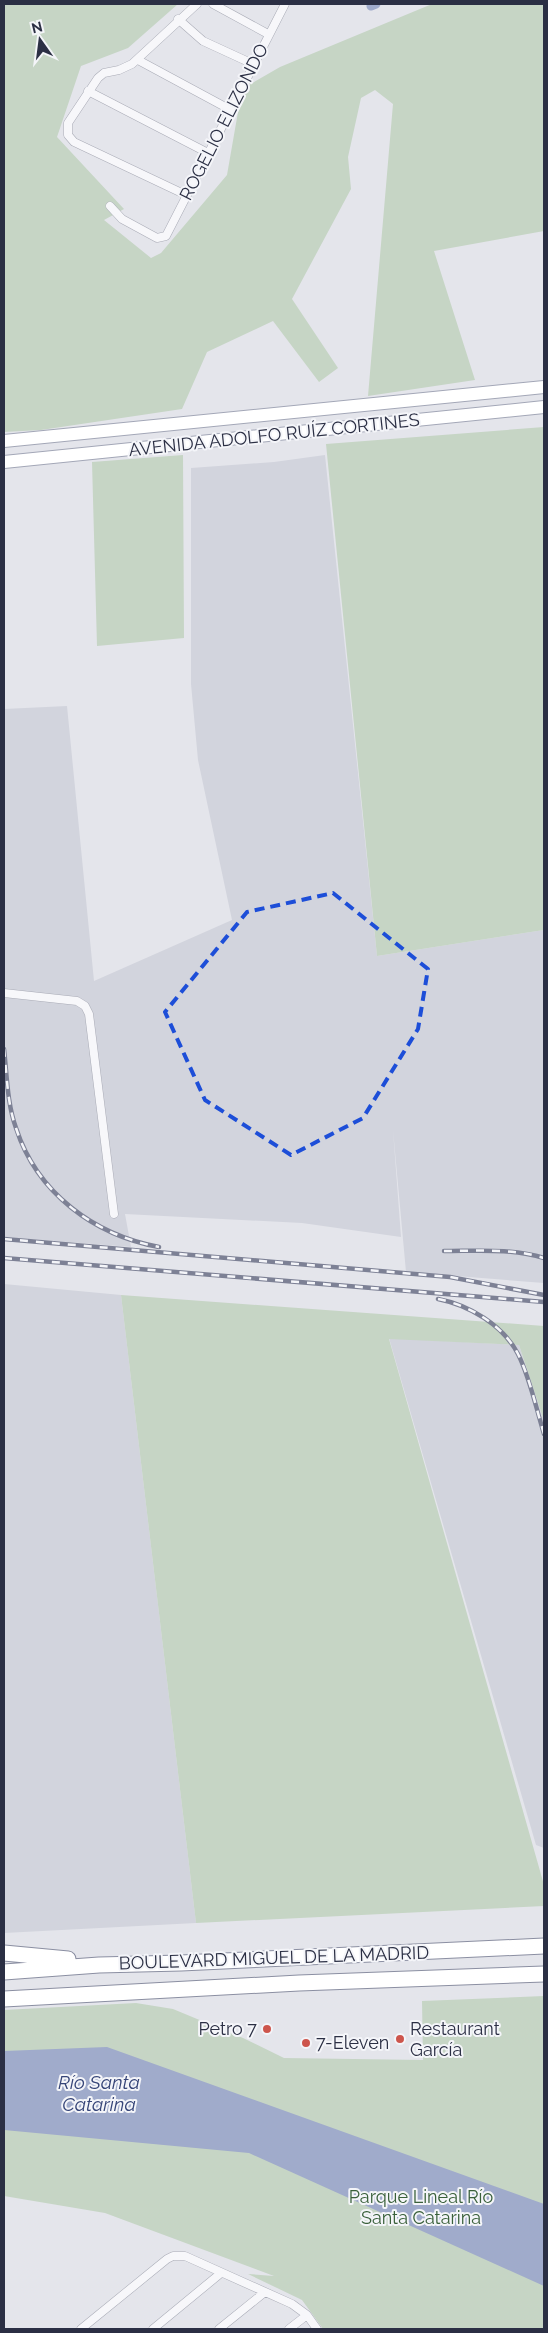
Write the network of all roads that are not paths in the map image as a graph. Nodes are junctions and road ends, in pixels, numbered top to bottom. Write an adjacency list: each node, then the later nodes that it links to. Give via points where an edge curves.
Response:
1 (197, 4): 4 (street)
2 (213, 4): 5 (street)
3 (285, 4): 5 (street, ROGELIO ELIZONDO)
4 (178, 20): 6 (street); 7 (street, via 203,41)
5 (268, 34): 7 (street, ROGELIO ELIZONDO)
6 (138, 60): 8 (street, via 101,74); 9 (street)
7 (252, 64): 9 (street, ROGELIO ELIZONDO)
8 (88, 91): 10 (street); 11 (street, via 68,123 68,134 74,142)
9 (229, 109): 10 (street, ROGELIO ELIZONDO)
10 (208, 153): 11 (street, ROGELIO ELIZONDO)
11 (186, 195): 12 (street, ROGELIO ELIZONDO, via 166,236 161,239 122,219)
12 (110, 206)
13 (544, 387): 15 (main road, AVENIDA ADOLFO RUÍZ CORTINES)
14 (544, 407): 16 (main road, AVENIDA ADOLFO RUÍZ CORTINES)
15 (4, 441)
16 (4, 462)
17 (4, 993): 18 (street, via 77,1001 89,1014)
18 (114, 1214)
19 (544, 1946): 21 (highway, BOULEVARD MIGUEL DE LA MADRID)
20 (4, 1953): 21 (highway)
21 (99, 1965): 22 (highway, BOULEVARD MIGUEL DE LA MADRID)
22 (4, 1972)
23 (544, 1974): 24 (highway, BOULEVARD MIGUEL DE LA MADRID, via 299,1983)
24 (55, 1997): 25 (highway, BOULEVARD MIGUEL DE LA MADRID); 26 (highway, via 33,2007)
25 (4, 1999)
26 (4, 2009)
27 (221, 2273): 28 (street); 30 (street, via 185,2256 173,2256); 31 (street)
28 (265, 2292): 29 (street); 32 (street)
29 (307, 2315): 33 (street); 34 (street)
30 (81, 2329)
31 (153, 2329)
32 (219, 2329)
33 (289, 2329)
34 (317, 2329)

